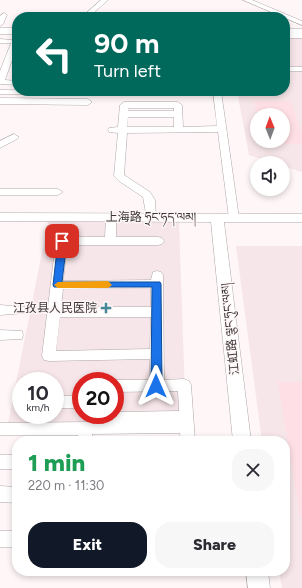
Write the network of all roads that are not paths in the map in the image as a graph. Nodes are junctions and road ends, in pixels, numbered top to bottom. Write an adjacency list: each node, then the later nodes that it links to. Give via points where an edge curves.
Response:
1 (104, 0): 3 (street)
2 (246, 0): 4 (street)
3 (91, 12)
4 (275, 12)
5 (4, 15): 8 (street)
6 (290, 18): 7 (street)
7 (302, 23)
8 (0, 24)
9 (0, 31): 10 (main road)
10 (12, 31)
11 (290, 32): 12 (main road)
12 (302, 32)
13 (290, 36): 14 (street)
14 (302, 36)
15 (0, 41): 16 (street)
16 (9, 41)
17 (12, 50): 20 (street)
18 (290, 69): 19 (street)
19 (302, 69)
20 (0, 82): 21 (street)
21 (12, 83)
22 (0, 92): 23 (street)
23 (12, 92)
24 (43, 96): 27 (street)
25 (218, 96): 33 (street)
26 (0, 101): 27 (street)
27 (42, 102): 28 (street)
28 (88, 102)
29 (0, 108): 30 (street)
30 (51, 108)
31 (122, 128): 32 (street); 32 (street, via 124,105 178,105); 34 (street); 41 (street, via 119,176 149,198)
32 (179, 129): 33 (street)
33 (222, 129): 43 (street)
34 (112, 130)
35 (14, 137): 36 (street)
36 (0, 145)
37 (0, 192): 38 (street)
38 (58, 192)
39 (0, 217): 40 (main road, 上海路 ཧྲང་ཧད་ལམ།)
40 (111, 217): 41 (main road, 上海路 ཧྲང་ཧད་ལམ།); 45 (street)
41 (151, 217): 42 (main road, 上海路 ཧྲང་ཧད་ལམ།)
42 (218, 218): 43 (main road, 上海路 ཧྲང་ཧད་ལམ།); 61 (main road, 江虹路 ལྕང་ཧུང་ལམ།)
43 (234, 218): 44 (main road, 上海路 ཧྲང་ཧད་ལམ།)
44 (302, 218)
45 (110, 241): 46 (street); 47 (street, via 62,241)
46 (158, 241)
47 (57, 285): 50 (street); 51 (street, via 157,280)
48 (0, 310): 49 (street)
49 (21, 310)
50 (54, 312): 51 (street); 54 (street, via 49,356)
51 (157, 312): 54 (street)
52 (0, 335): 53 (street)
53 (17, 335)
54 (157, 354): 56 (street)
55 (124, 386): 56 (street)
56 (156, 386): 58 (street, via 184,385)
57 (124, 421): 58 (street)
58 (187, 428): 60 (street)
59 (0, 429): 60 (street)
60 (85, 434)
61 (241, 436)
62 (0, 462): 63 (street)
63 (12, 462)
64 (0, 494): 65 (street)
65 (12, 495)
66 (12, 538): 67 (street)
67 (0, 539)
68 (258, 576): 69 (main road)
69 (259, 588)

